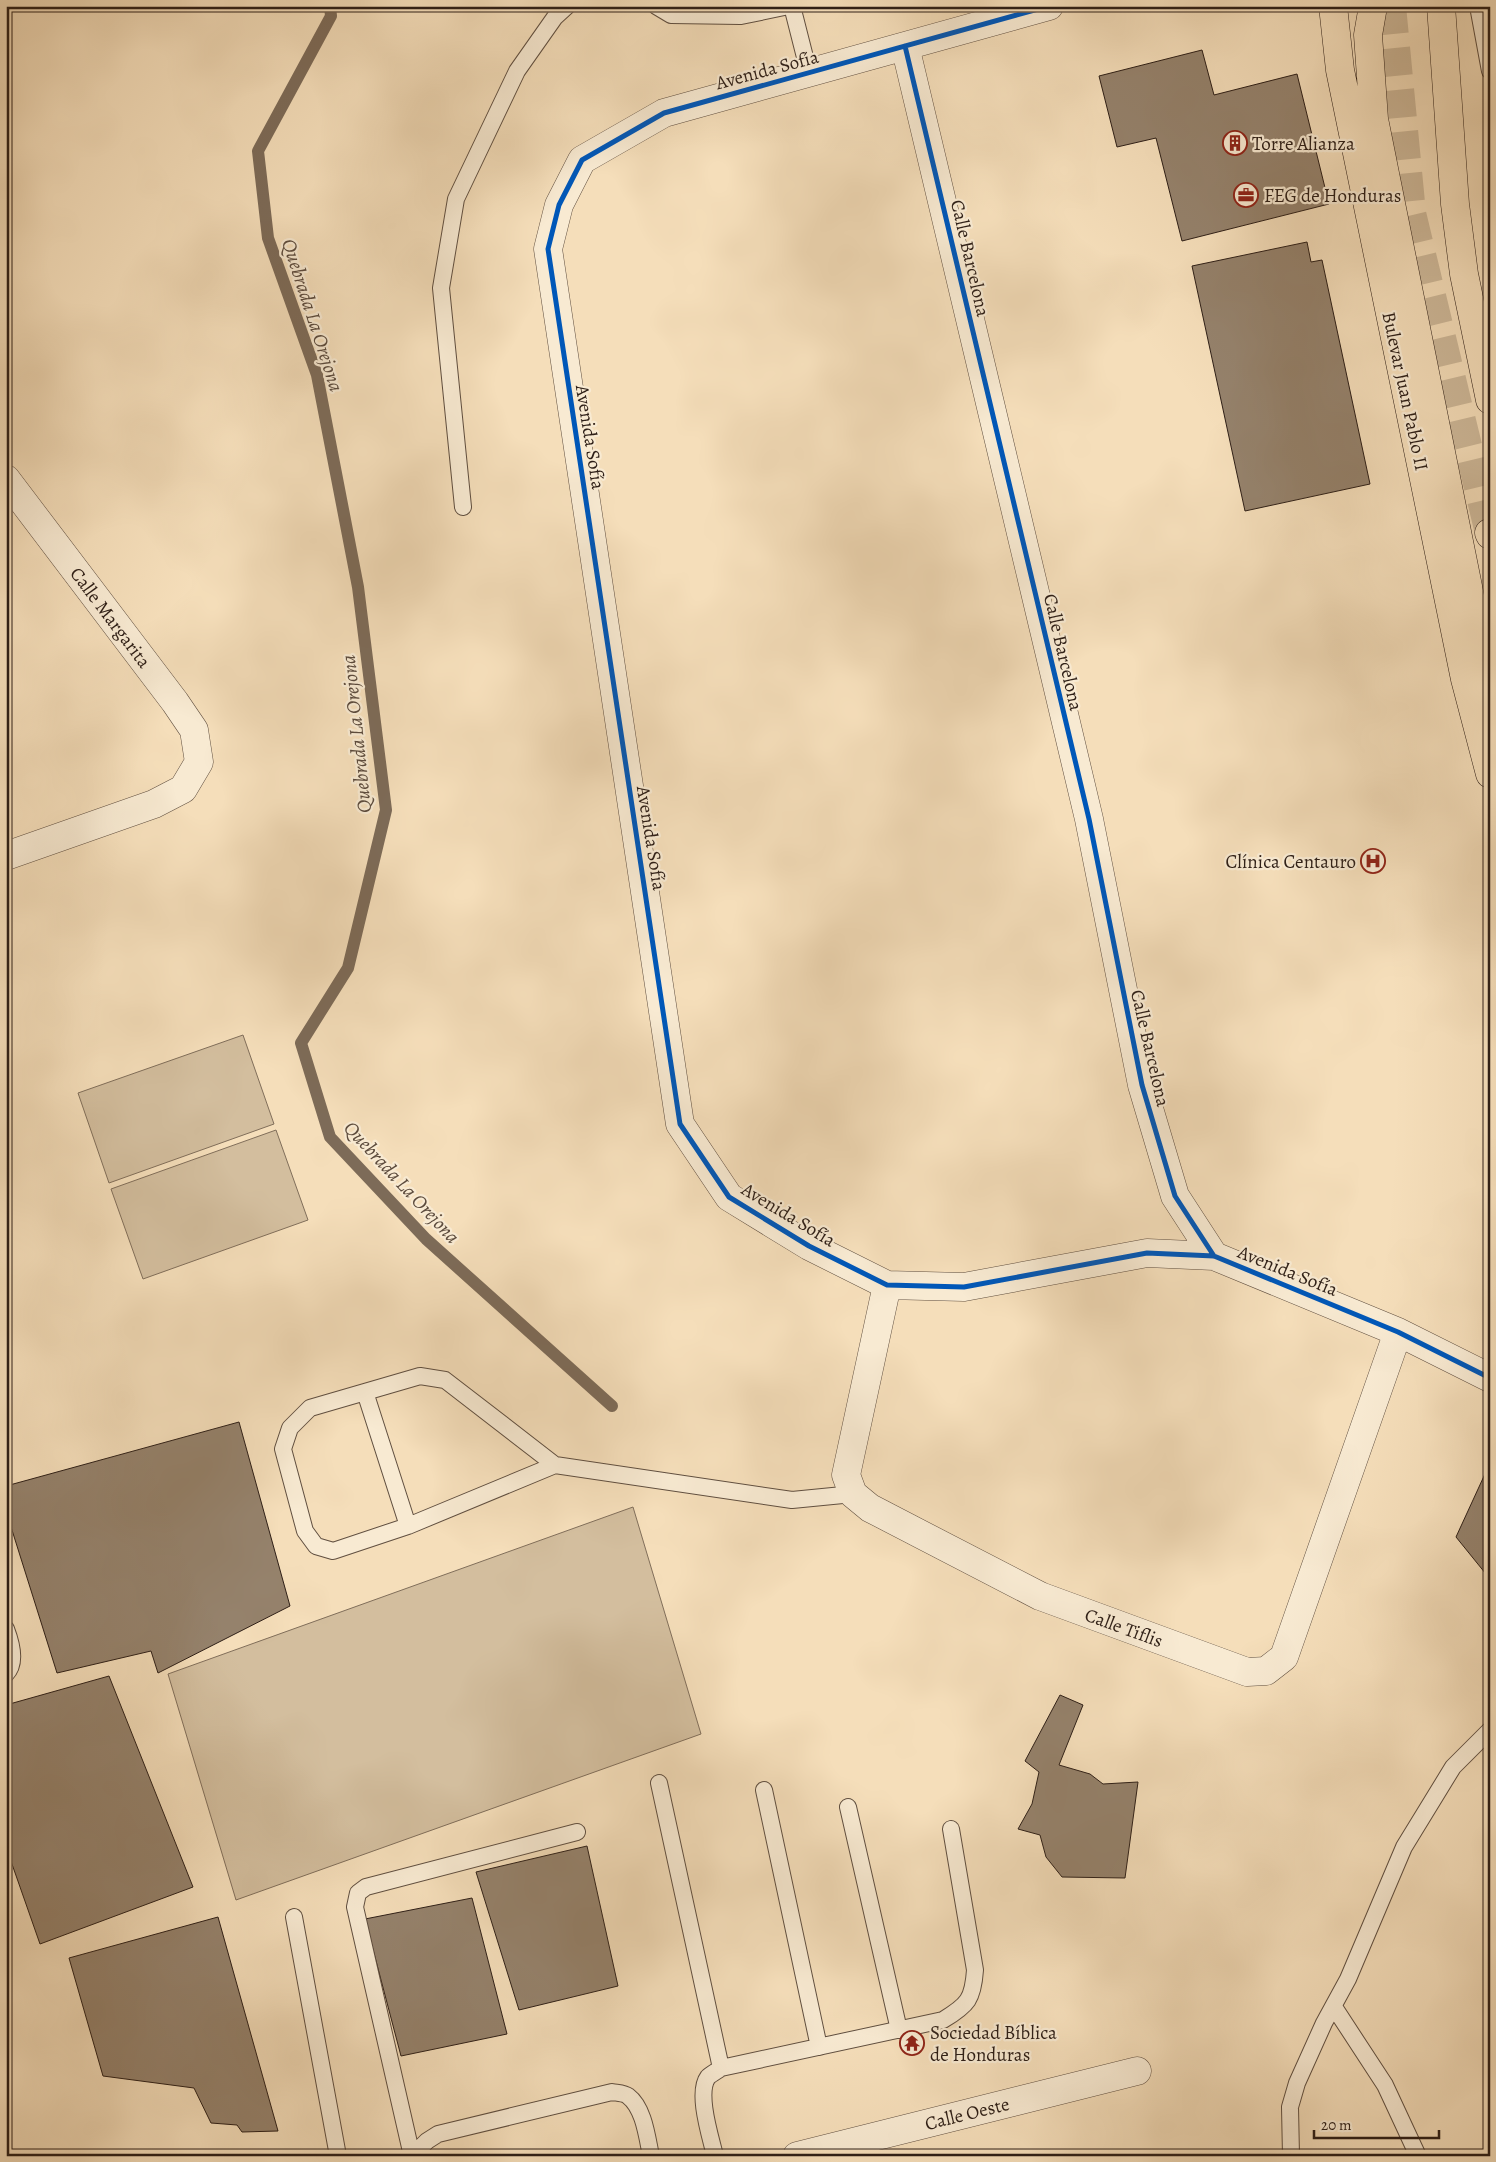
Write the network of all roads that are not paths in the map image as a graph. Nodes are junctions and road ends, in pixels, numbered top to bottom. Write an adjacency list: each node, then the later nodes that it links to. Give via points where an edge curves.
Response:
1 (567, 6): 15 (lane, via 517,71 456,199 442,288)
2 (656, 6): 3 (lane, via 671,16 741,16)
3 (790, 6): 11 (lane)
4 (1049, 6): 9 (street, Avenida Sofía)
5 (1333, 6): 17 (main road, Bulevar Juan Pablo II, via 1340,70 1465,679)
6 (1373, 6): 16 (main road, via 1368,35 1374,119)
7 (1441, 6): 12 (main road, via 1455,204)
8 (1478, 6): 10 (lane)
9 (905, 46): 11 (street, Avenida Sofía); 19 (street, Calle Barcelona, via 1089,819 1142,1085 1175,1196)
10 (1489, 67)
11 (809, 73): 20 (street, Avenida Sofía, via 664,113 582,160 559,204 548,249 680,1124 729,1197 809,1246)
12 (1481, 310): 13 (main road)
13 (1490, 400)
14 (6, 479): 18 (street, Calle Margarita, via 175,702 194,730 199,762 183,789 154,804)
15 (463, 507)
16 (1490, 696)
17 (1490, 774)
18 (6, 856)
19 (1214, 1256): 20 (street, Avenida Sofía, via 1147,1253 964,1287); 21 (street, Avenida Sofía)
20 (886, 1285): 25 (street, via 846,1475)
21 (1398, 1332): 22 (street, Avenida Sofía); 25 (street, Calle Tiflis, via 1284,1657 1266,1671 1248,1672 1040,1596 870,1508)
22 (1490, 1378)
23 (366, 1392): 24 (lane, via 420,1376 445,1380); 26 (lane); 26 (lane, via 310,1408 290,1428 283,1449 306,1531 316,1546 333,1551)
24 (554, 1465): 25 (lane, via 792,1500); 26 (lane)
25 (853, 1494)
26 (408, 1526)
27 (6, 1629): 28 (lane, via 13,1654)
28 (6, 1674)
29 (1490, 1730): 36 (lane, via 1453,1766 1404,1847)
30 (659, 1782): 39 (lane)
31 (764, 1790): 38 (lane)
32 (848, 1807): 37 (lane)
33 (951, 1829): 37 (lane, via 975,1970 973,1991 966,2004 943,2020)
34 (577, 1832): 42 (lane, via 366,1887 358,1893 355,1907)
35 (294, 1917): 41 (lane)
36 (1334, 2007): 46 (lane, via 1296,2083 1290,2107); 47 (lane, via 1385,2085)
37 (899, 2030): 38 (lane)
38 (819, 2047): 39 (lane)
39 (721, 2068): 44 (lane, via 708,2077 704,2088 703,2101)
40 (1137, 2071): 45 (street, Calle Oeste)
41 (338, 2156)
42 (412, 2156): 43 (lane, via 438,2134 612,2092 626,2094 637,2105)
43 (651, 2156)
44 (714, 2156)
45 (797, 2156)
46 (1291, 2156)
47 (1418, 2156)

